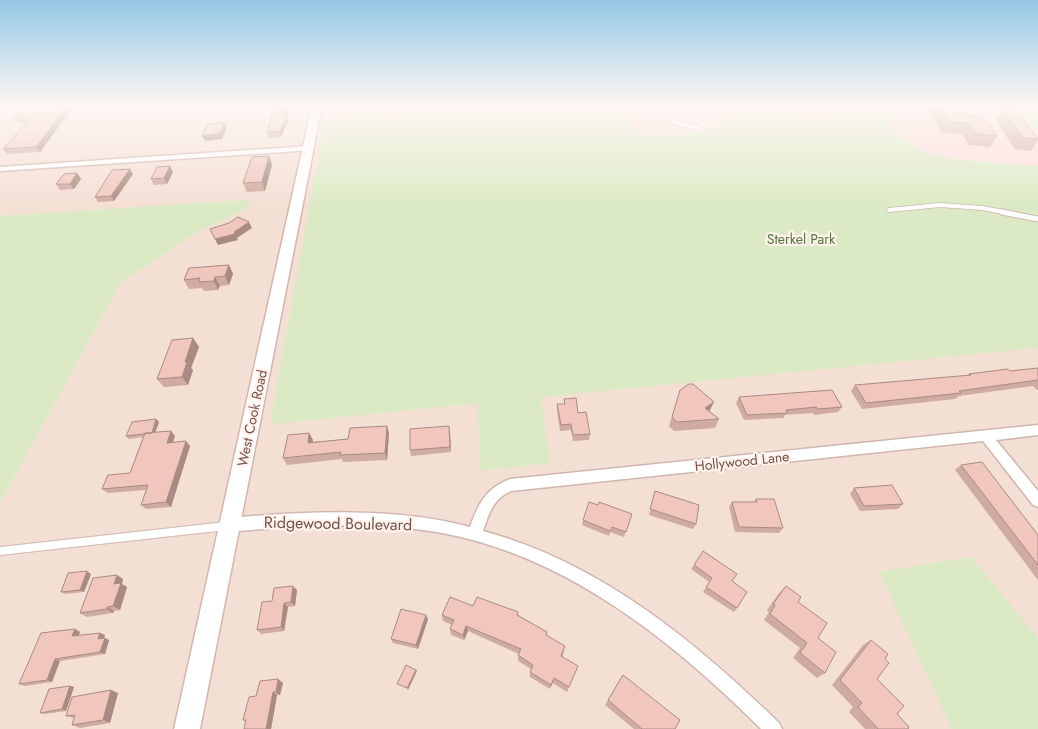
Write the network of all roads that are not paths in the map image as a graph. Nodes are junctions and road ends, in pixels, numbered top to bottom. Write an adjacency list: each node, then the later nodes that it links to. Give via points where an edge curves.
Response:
1 (310, 140): 2 (main road, West Cook Road)
2 (308, 148): 3 (street); 9 (main road, West Cook Road)
3 (0, 169)
4 (889, 210): 5 (lane, via 940,205 982,208)
5 (1038, 219)
6 (1038, 430): 7 (street, Hollywood Lane)
7 (986, 436): 8 (street); 10 (street, Hollywood Lane, via 510,485 488,498)
8 (1038, 501)
9 (230, 525): 10 (street, Ridgewood Boulevard, via 364,521 428,525); 11 (lane); 12 (main road, West Cook Road)
10 (475, 535): 13 (street, Ridgewood Boulevard, via 559,568 620,601 682,646)
11 (0, 551)
12 (187, 729)
13 (773, 729)

